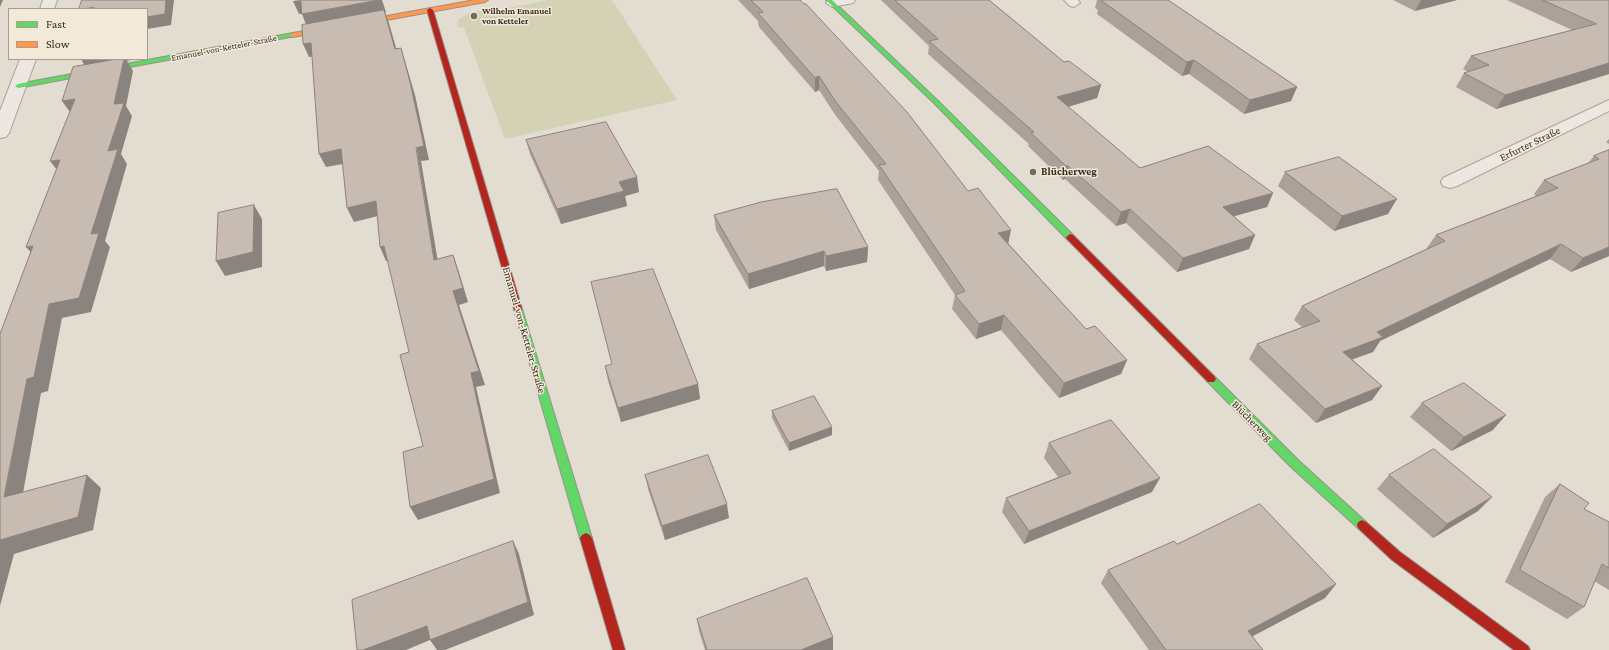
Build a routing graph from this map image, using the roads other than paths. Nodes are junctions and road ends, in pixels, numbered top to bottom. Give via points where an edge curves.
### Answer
1 (484, 0) edge
2 (849, 0) edge
3 (831, 2) edge
4 (430, 10) junction
5 (28, 60) edge
6 (18, 86) junction
7 (1609, 105) edge
8 (0, 133) edge
9 (1450, 182) dead end
10 (618, 650) edge
11 (1524, 650) edge

1 - 4 street, Emanuel-von-Ketteler-Straße
2 - 3 lane
3 - 11 street, Blücherweg via 935,101 1294,463 1396,556
4 - 6 street, Emanuel-von-Ketteler-Straße
4 - 10 street, Emanuel-von-Ketteler-Straße
5 - 6 street
6 - 8 street
7 - 9 street, Erfurter Straße

